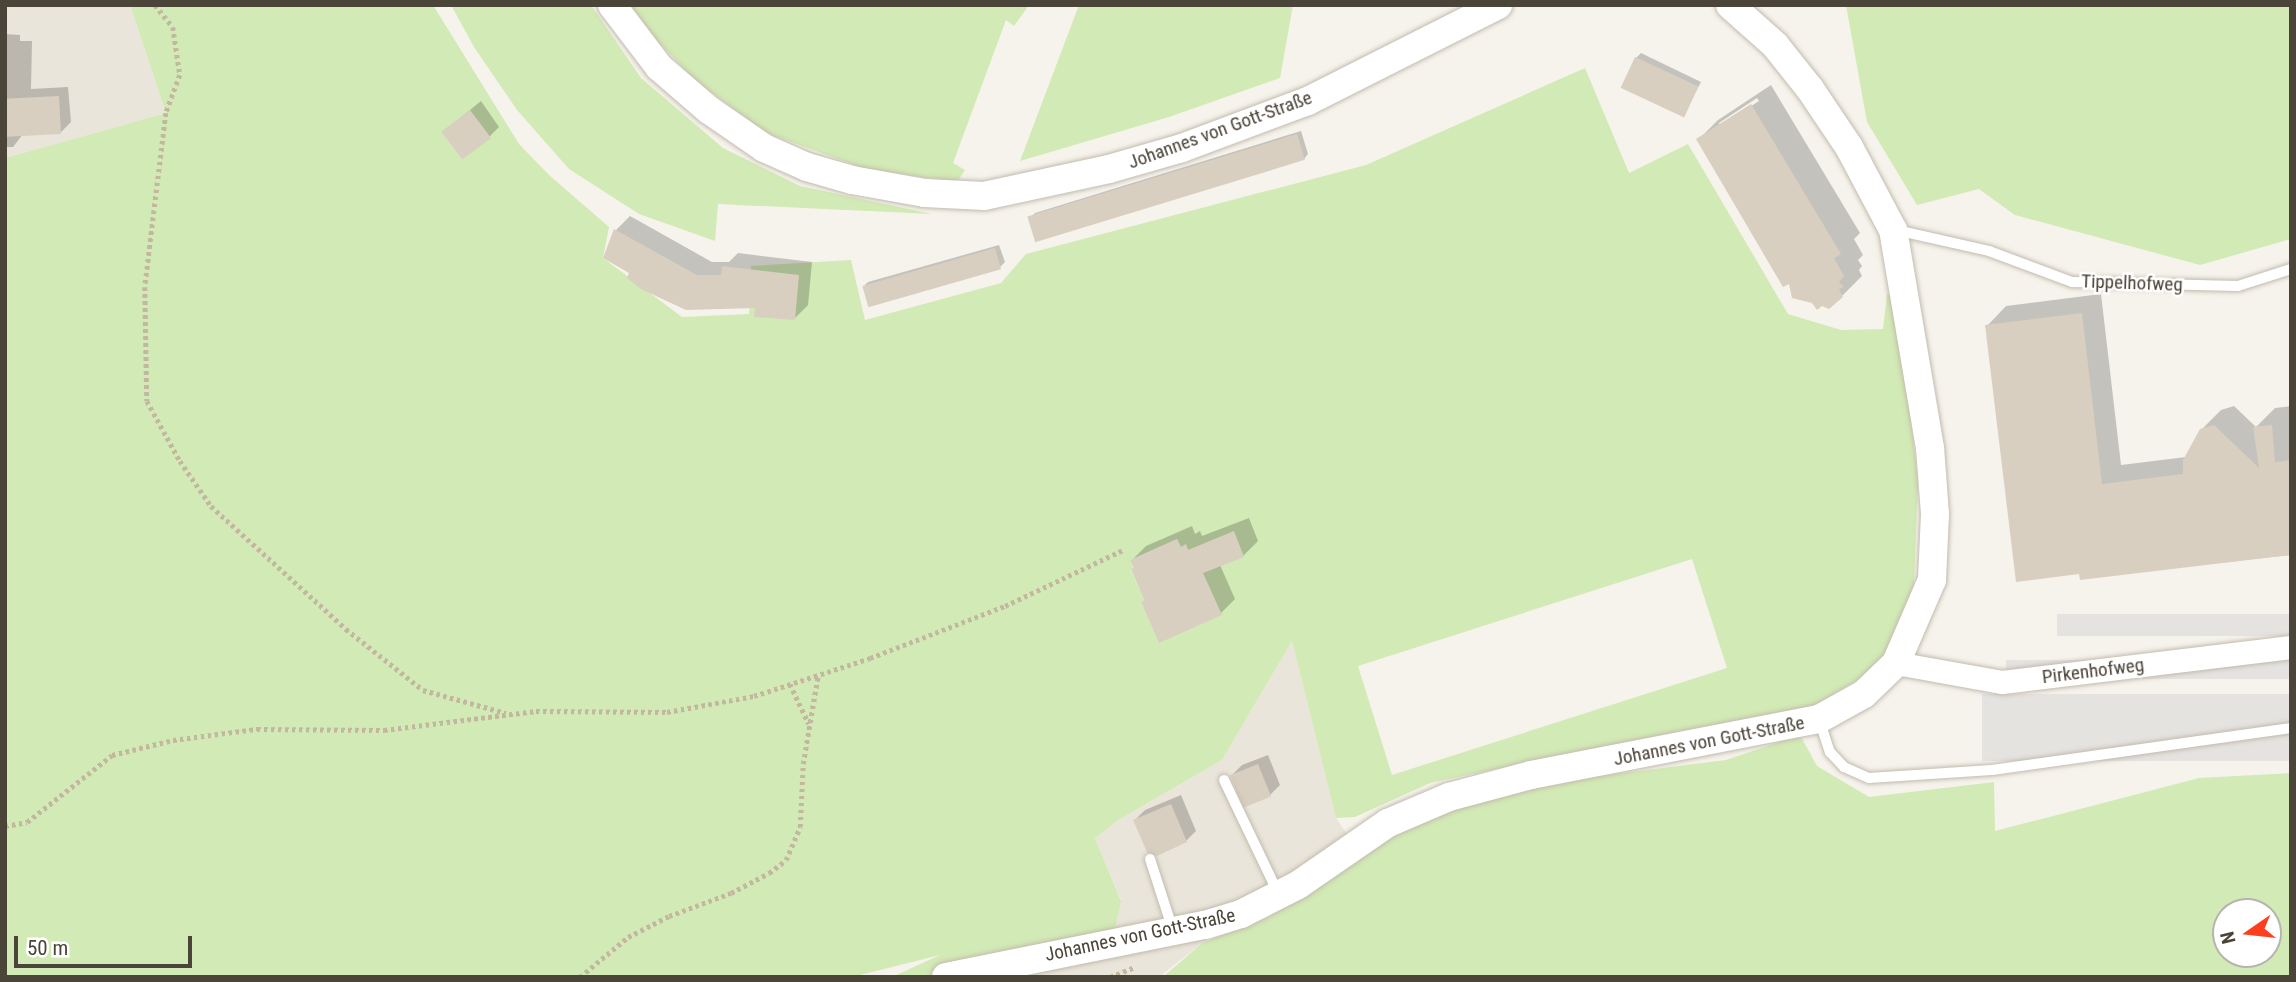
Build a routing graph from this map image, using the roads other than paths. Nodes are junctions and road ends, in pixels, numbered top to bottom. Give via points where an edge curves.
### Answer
1 (612, 5) edge
2 (1498, 5) edge
3 (1730, 5) edge
4 (1893, 230) junction
5 (2291, 268) edge
6 (2291, 647) edge
7 (1896, 663) junction
8 (1819, 719) junction
9 (2291, 729) edge
10 (1224, 780) dead end
11 (1150, 859) dead end
12 (1279, 895) junction
13 (1173, 930) junction
14 (946, 977) edge

1 - 2 street, Johannes von Gott-Straße via 659,67 709,110 764,148 852,180 925,193 984,196 1109,169 1308,101
3 - 4 street, Johannes von Gott-Straße via 1775,45 1810,89 1849,147
4 - 5 lane, Tippelhofweg via 1989,251 2072,282 2238,286
4 - 7 street, Johannes von Gott-Straße via 1930,448 1935,513 1932,580
6 - 7 street, Pirkenhofweg via 2001,681
7 - 8 street, Johannes von Gott-Straße via 1864,694
8 - 9 lane via 1830,752 1844,767 1869,778 1992,770
8 - 12 street, Johannes von Gott-Straße via 1531,775 1449,797 1388,823
10 - 12 lane
11 - 13 lane
12 - 13 street, Johannes von Gott-Straße via 1241,914
13 - 14 street, Johannes von Gott-Straße

